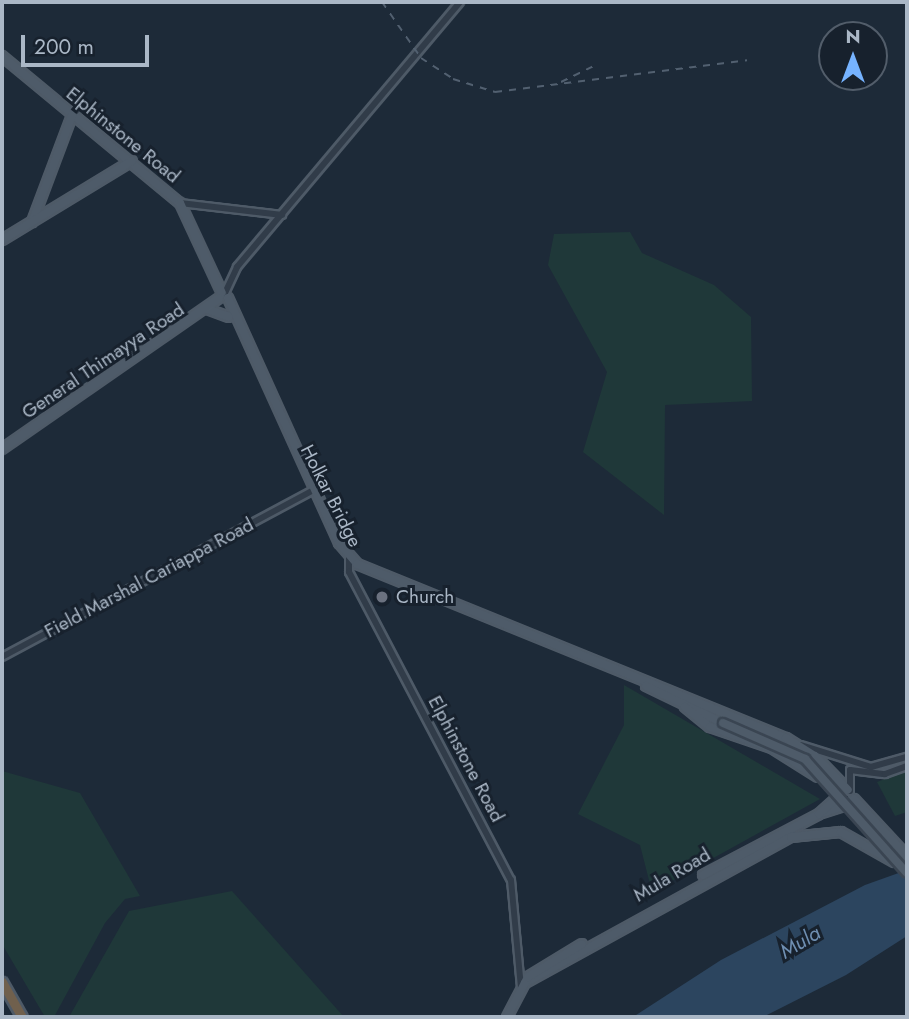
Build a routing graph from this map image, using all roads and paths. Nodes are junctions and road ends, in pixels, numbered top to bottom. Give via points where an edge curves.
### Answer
1 (460, 2) edge
2 (2, 56) edge
3 (73, 113) junction
4 (132, 161) junction
5 (180, 203) junction
6 (282, 215) junction
7 (32, 222) junction
8 (2, 240) edge
9 (223, 296) junction
10 (208, 307) junction
11 (229, 317) junction
12 (2, 449) edge
13 (313, 493) junction
14 (348, 559) junction
15 (2, 657) edge
16 (680, 701) junction
17 (800, 745) junction
18 (907, 757) edge
19 (907, 766) edge
20 (850, 793) junction
21 (837, 797) junction
22 (844, 806) junction
23 (819, 814) junction
24 (907, 856) edge
25 (720, 869) junction
26 (907, 872) edge
27 (2, 982) edge
28 (523, 985) junction
29 (2, 995) edge
30 (15, 1017) edge
31 (22, 1017) edge
32 (507, 1017) edge

1 - 6 street
2 - 3 main road, Elphinstone Road
3 - 4 main road, Elphinstone Road
3 - 7 main road
4 - 5 main road, Elphinstone Road
4 - 7 main road
5 - 6 street
5 - 9 main road, Elphinstone Road
6 - 9 street via 236,267
7 - 8 main road
9 - 10 main road, General Thimayya Road
9 - 11 main road, Holkar Bridge
9 - 13 main road, Elphinstone Road
10 - 11 main road
10 - 12 main road, General Thimayya Road
11 - 13 main road, Holkar Bridge
13 - 14 main road, Elphinstone Road
13 - 15 street, Field Marshal Cariappa Road
14 - 16 main road, Holkar Bridge via 371,578
14 - 17 main road, Elphinstone Road via 373,574
14 - 28 street, Elphinstone Road via 511,880
16 - 21 main road via 710,727 793,759
16 - 26 main road, Holkar Bridge, bridge via 805,759
17 - 18 street via 871,767
17 - 20 main road
19 - 20 street via 885,774 850,770
20 - 21 main road, Mula Road
20 - 22 main road
20 - 24 main road
21 - 22 main road
21 - 23 main road, Mula Road
22 - 23 main road
23 - 25 main road, Mula Road
25 - 26 main road, bridge via 791,837 835,831 865,841
25 - 28 main road, Mula Road
27 - 31 highway
28 - 32 main road
29 - 30 highway

